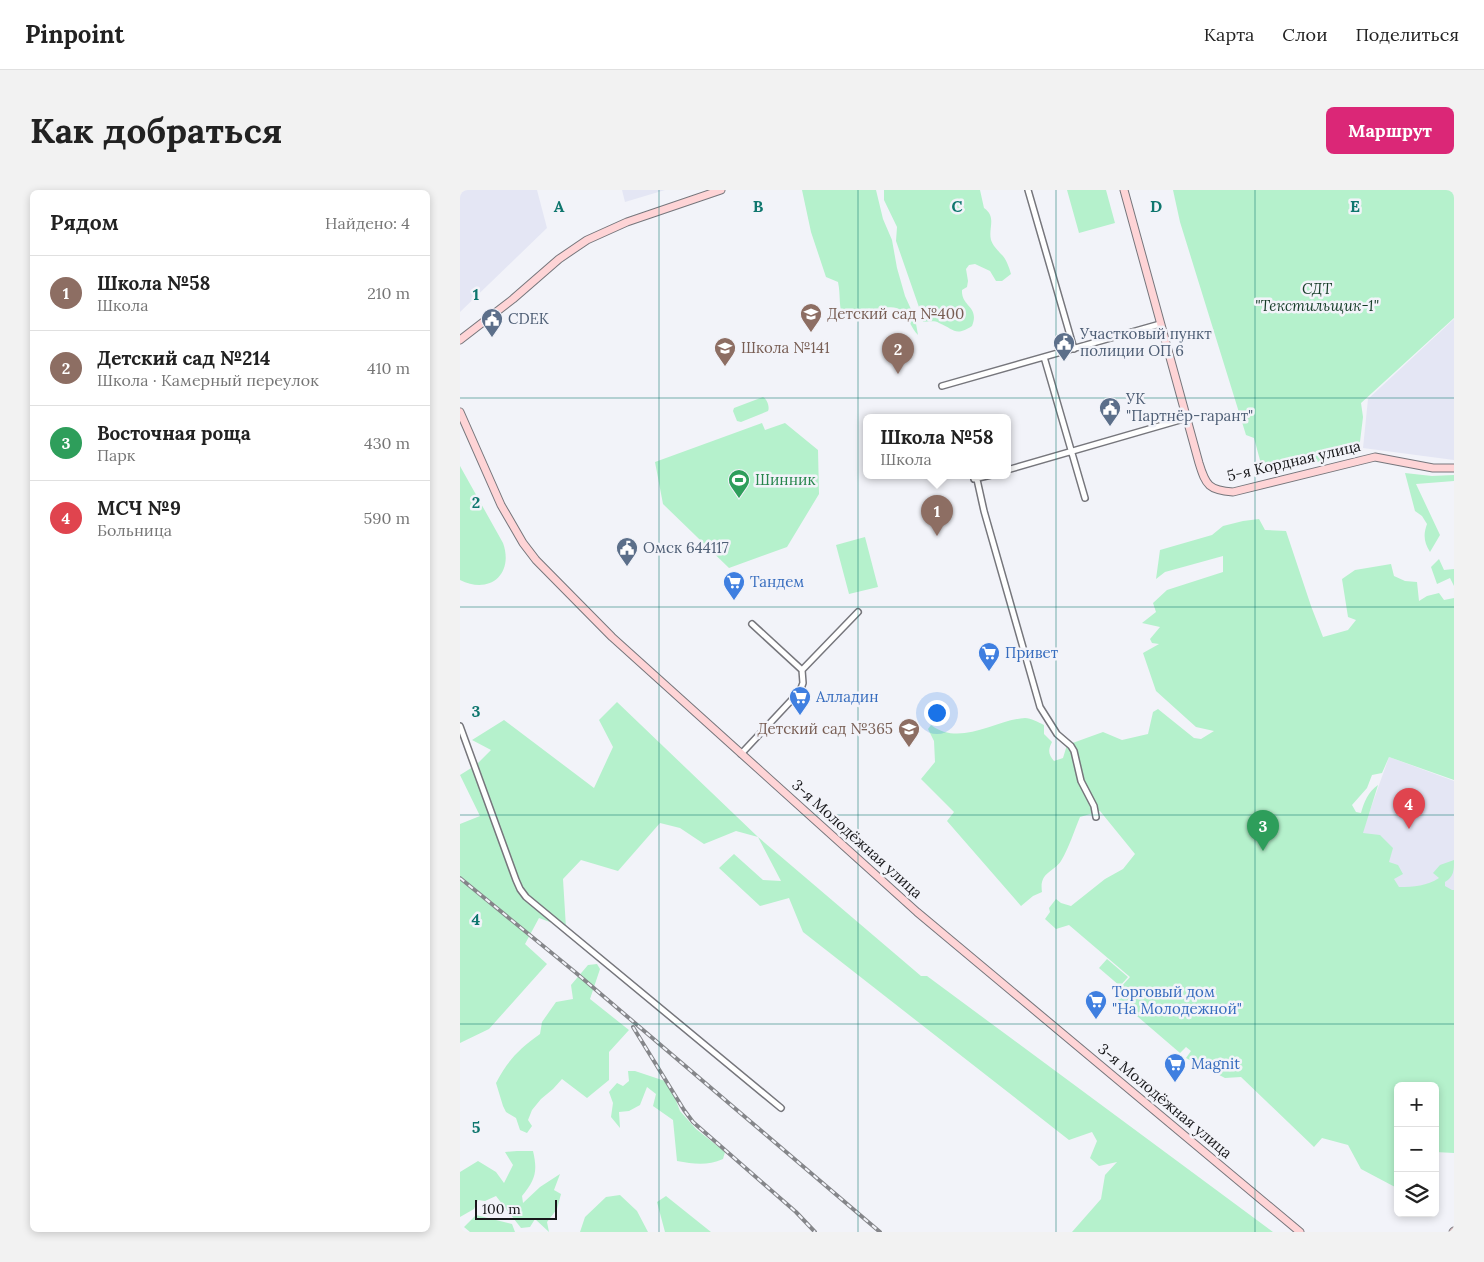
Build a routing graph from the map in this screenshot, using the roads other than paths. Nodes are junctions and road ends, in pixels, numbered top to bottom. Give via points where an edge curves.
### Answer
1 (721, 190) edge
2 (1028, 190) edge
3 (1124, 190) edge
4 (1160, 324) junction
5 (462, 337) edge
6 (1074, 349) junction
7 (1044, 357) junction
8 (942, 386) dead end
9 (460, 412) edge
10 (1187, 418) junction
11 (1072, 451) junction
12 (1454, 468) edge
13 (1011, 469) edge
14 (975, 479) edge
15 (1085, 498) dead end
16 (858, 612) dead end
17 (752, 624) dead end
18 (802, 670) junction
19 (460, 726) edge
20 (741, 754) junction
21 (1096, 817) dead end
22 (781, 1108) dead end
23 (1300, 1232) edge

1 - 5 main road via 627,222 594,237 559,259
2 - 6 street
3 - 4 main road, 5-я Кордная улица
4 - 6 street
4 - 10 main road, 5-я Кордная улица
6 - 7 street
7 - 8 street
7 - 11 street
9 - 20 main road, 3-я Молодёжная улица via 501,505 536,560 612,637
10 - 11 street
10 - 12 main road, 5-я Кордная улица via 1203,476 1210,488 1219,491 1233,492 1375,457 1433,468
11 - 13 street
11 - 15 street
14 - 21 street via 1040,707 1057,734 1074,751
16 - 18 street
17 - 18 street
18 - 20 street via 800,691
19 - 22 street via 520,890
20 - 23 main road, 3-я Молодёжная улица via 917,912

